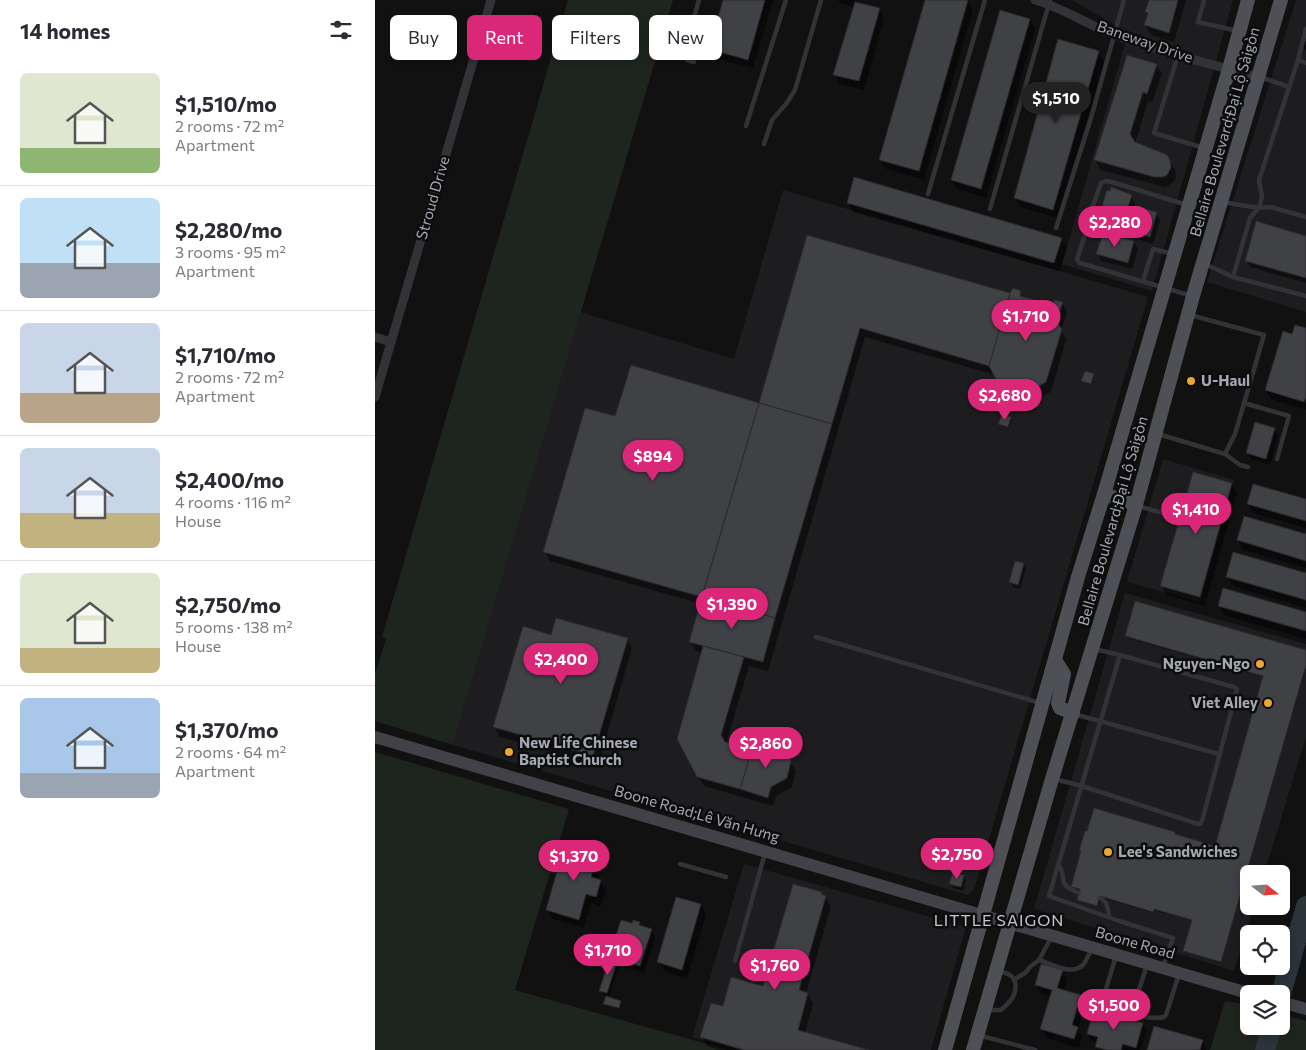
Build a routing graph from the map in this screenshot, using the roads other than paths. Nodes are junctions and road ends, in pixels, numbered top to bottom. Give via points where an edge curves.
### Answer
1 (491, 0) edge
2 (699, 0) edge
3 (786, 0) edge
4 (821, 0) edge
5 (985, 0) edge
6 (1035, 0) edge
7 (1124, 0) edge
8 (1204, 0) edge
9 (1248, 0) edge
10 (1281, 0) edge
11 (1049, 2) edge
12 (1306, 29) edge
13 (1239, 31) junction
14 (1115, 35) junction
15 (1178, 55) junction
16 (1298, 60) junction
17 (694, 62) dead end
18 (1306, 63) edge
19 (1229, 69) junction
20 (1258, 77) junction
21 (1289, 87) junction
22 (746, 126) dead end
23 (764, 144) dead end
24 (1206, 148) junction
25 (928, 194) dead end
26 (1221, 202) junction
27 (1189, 205) junction
28 (1259, 208) junction
29 (990, 209) dead end
30 (1089, 217) dead end
31 (1306, 217) edge
32 (1056, 228) dead end
33 (1086, 232) dead end
34 (1174, 254) junction
35 (1204, 263) junction
36 (1233, 277) junction
37 (1143, 281) junction
38 (1164, 288) junction
39 (1193, 296) junction
40 (1306, 296) edge
41 (1189, 314) junction
42 (375, 337) edge
43 (391, 342) junction
44 (375, 397) edge
45 (1244, 403) junction
46 (1156, 434) junction
47 (1225, 454) junction
48 (1277, 460) dead end
49 (1248, 467) dead end
50 (1104, 494) junction
51 (1136, 505) junction
52 (1163, 513) dead end
53 (816, 637) dead end
54 (1092, 649) junction
55 (1120, 655) junction
56 (1055, 660) junction
57 (1043, 704) junction
58 (1073, 713) junction
59 (1101, 721) junction
60 (375, 737) edge
61 (1219, 754) junction
62 (1052, 779) junction
63 (1082, 786) junction
64 (766, 852) junction
65 (680, 864) dead end
66 (1058, 864) junction
67 (726, 877) dead end
68 (1079, 893) dead end
69 (1099, 898) dead end
70 (983, 915) junction
71 (1109, 918) junction
72 (1010, 922) junction
73 (1053, 935) junction
74 (1092, 947) junction
75 (1116, 954) junction
76 (735, 960) dead end
77 (1039, 960) junction
78 (1147, 963) junction
79 (1163, 968) junction
80 (996, 970) junction
81 (1179, 973) junction
82 (1015, 979) junction
83 (1240, 991) edge
84 (1290, 1005) edge
85 (1306, 1009) edge
86 (984, 1010) junction
87 (1131, 1014) junction
88 (977, 1034) junction
89 (945, 1050) edge
90 (973, 1050) edge
91 (1035, 1050) edge

1 - 43 street, Stroud Drive
2 - 17 lane via 683,52 687,60
3 - 22 lane
4 - 23 lane via 795,90 772,120
5 - 25 lane
6 - 11 street, Baneway Drive
7 - 14 lane
8 - 13 lane via 1198,22
9 - 13 main road, Bellaire Boulevard;Đại Lộ Sàigòn
10 - 20 main road, Bellaire Boulevard;Đại Lộ Sàigòn
11 - 14 street, Baneway Drive
11 - 29 lane
12 - 16 lane
13 - 19 main road, Bellaire Boulevard;Đại Lộ Sàigòn
14 - 15 street, Baneway Drive
14 - 32 lane
15 - 19 street, Baneway Drive
15 - 24 lane via 1154,133
16 - 18 lane
16 - 21 lane
19 - 20 street, Baneway Drive
19 - 24 main road, Bellaire Boulevard;Đại Lộ Sàigòn
20 - 21 lane
20 - 26 main road, Bellaire Boulevard;Đại Lộ Sàigòn
21 - 28 lane via 1259,180 1262,197
24 - 27 main road, Bellaire Boulevard;Đại Lộ Sàigòn
26 - 28 lane
26 - 35 main road, Bellaire Boulevard;Đại Lộ Sàigòn
27 - 30 lane via 1106,181 1101,183
27 - 34 main road, Bellaire Boulevard;Đại Lộ Sàigòn
28 - 31 lane via 1271,207
28 - 36 lane via 1250,218
33 - 37 lane via 1078,261
34 - 37 lane via 1153,249
34 - 38 main road, Bellaire Boulevard;Đại Lộ Sàigòn
35 - 36 lane
35 - 39 main road, Bellaire Boulevard;Đại Lộ Sàigòn
36 - 40 lane
37 - 38 lane
38 - 39 lane
38 - 50 main road, Bellaire Boulevard;Đại Lộ Sàigòn
39 - 41 main road, Bellaire Boulevard;Đại Lộ Sàigòn
41 - 45 lane via 1264,335
41 - 46 main road, Bellaire Boulevard;Đại Lộ Sàigòn
42 - 43 street
43 - 44 street, Stroud Drive
45 - 47 lane
45 - 48 lane via 1289,416
46 - 47 lane
46 - 51 main road, Bellaire Boulevard;Đại Lộ Sàigòn
47 - 49 lane
50 - 51 main road
50 - 56 main road, Bellaire Boulevard;Đại Lộ Sàigòn
51 - 52 lane
51 - 54 main road, Bellaire Boulevard;Đại Lộ Sàigòn
53 - 57 lane
54 - 55 lane
54 - 58 main road, Bellaire Boulevard;Đại Lộ Sàigòn
55 - 59 lane
55 - 61 lane via 1237,689
56 - 57 main road, Bellaire Boulevard;Đại Lộ Sàigòn
56 - 58 main road via 1064,674 1057,703 1059,708
57 - 70 main road, Bellaire Boulevard;Đại Lộ Sàigòn
58 - 59 lane
58 - 62 main road, Bellaire Boulevard;Đại Lộ Sàigòn
59 - 61 lane
59 - 63 lane
60 - 64 street, Boone Road;Lê Văn Hưng
61 - 63 lane via 1200,824
62 - 63 lane
62 - 72 main road, Bellaire Boulevard;Đại Lộ Sàigòn
63 - 66 lane
64 - 70 street, Boone Road;Lê Văn Hưng
64 - 76 lane
65 - 67 lane
66 - 68 lane via 1063,870 1062,880 1066,886
66 - 71 lane via 1049,896
69 - 71 lane via 1107,904
70 - 72 street, Boone Road;Lê Văn Hưng
70 - 89 main road, Bellaire Boulevard;Đại Lộ Sàigòn
71 - 79 lane via 1173,938
72 - 73 street, Boone Road
72 - 80 main road, Bellaire Boulevard;Đại Lộ Sàigòn
73 - 74 street, Boone Road
73 - 77 lane
74 - 75 street, Boone Road
74 - 77 lane via 1083,965 1072,970
75 - 78 street, Boone Road
75 - 87 lane via 1104,1006
77 - 82 lane
78 - 79 street, Boone Road
78 - 87 lane
79 - 81 street, Boone Road
80 - 82 lane
80 - 86 main road, Bellaire Boulevard;Đại Lộ Sàigòn
81 - 83 street, Boone Road
81 - 87 lane via 1164,1017
82 - 86 lane via 1014,996 1008,1004 1001,1010
84 - 85 street
86 - 88 main road, Bellaire Boulevard;Đại Lộ Sàigòn
88 - 90 main road, Bellaire Boulevard;Đại Lộ Sàigòn
88 - 91 lane

